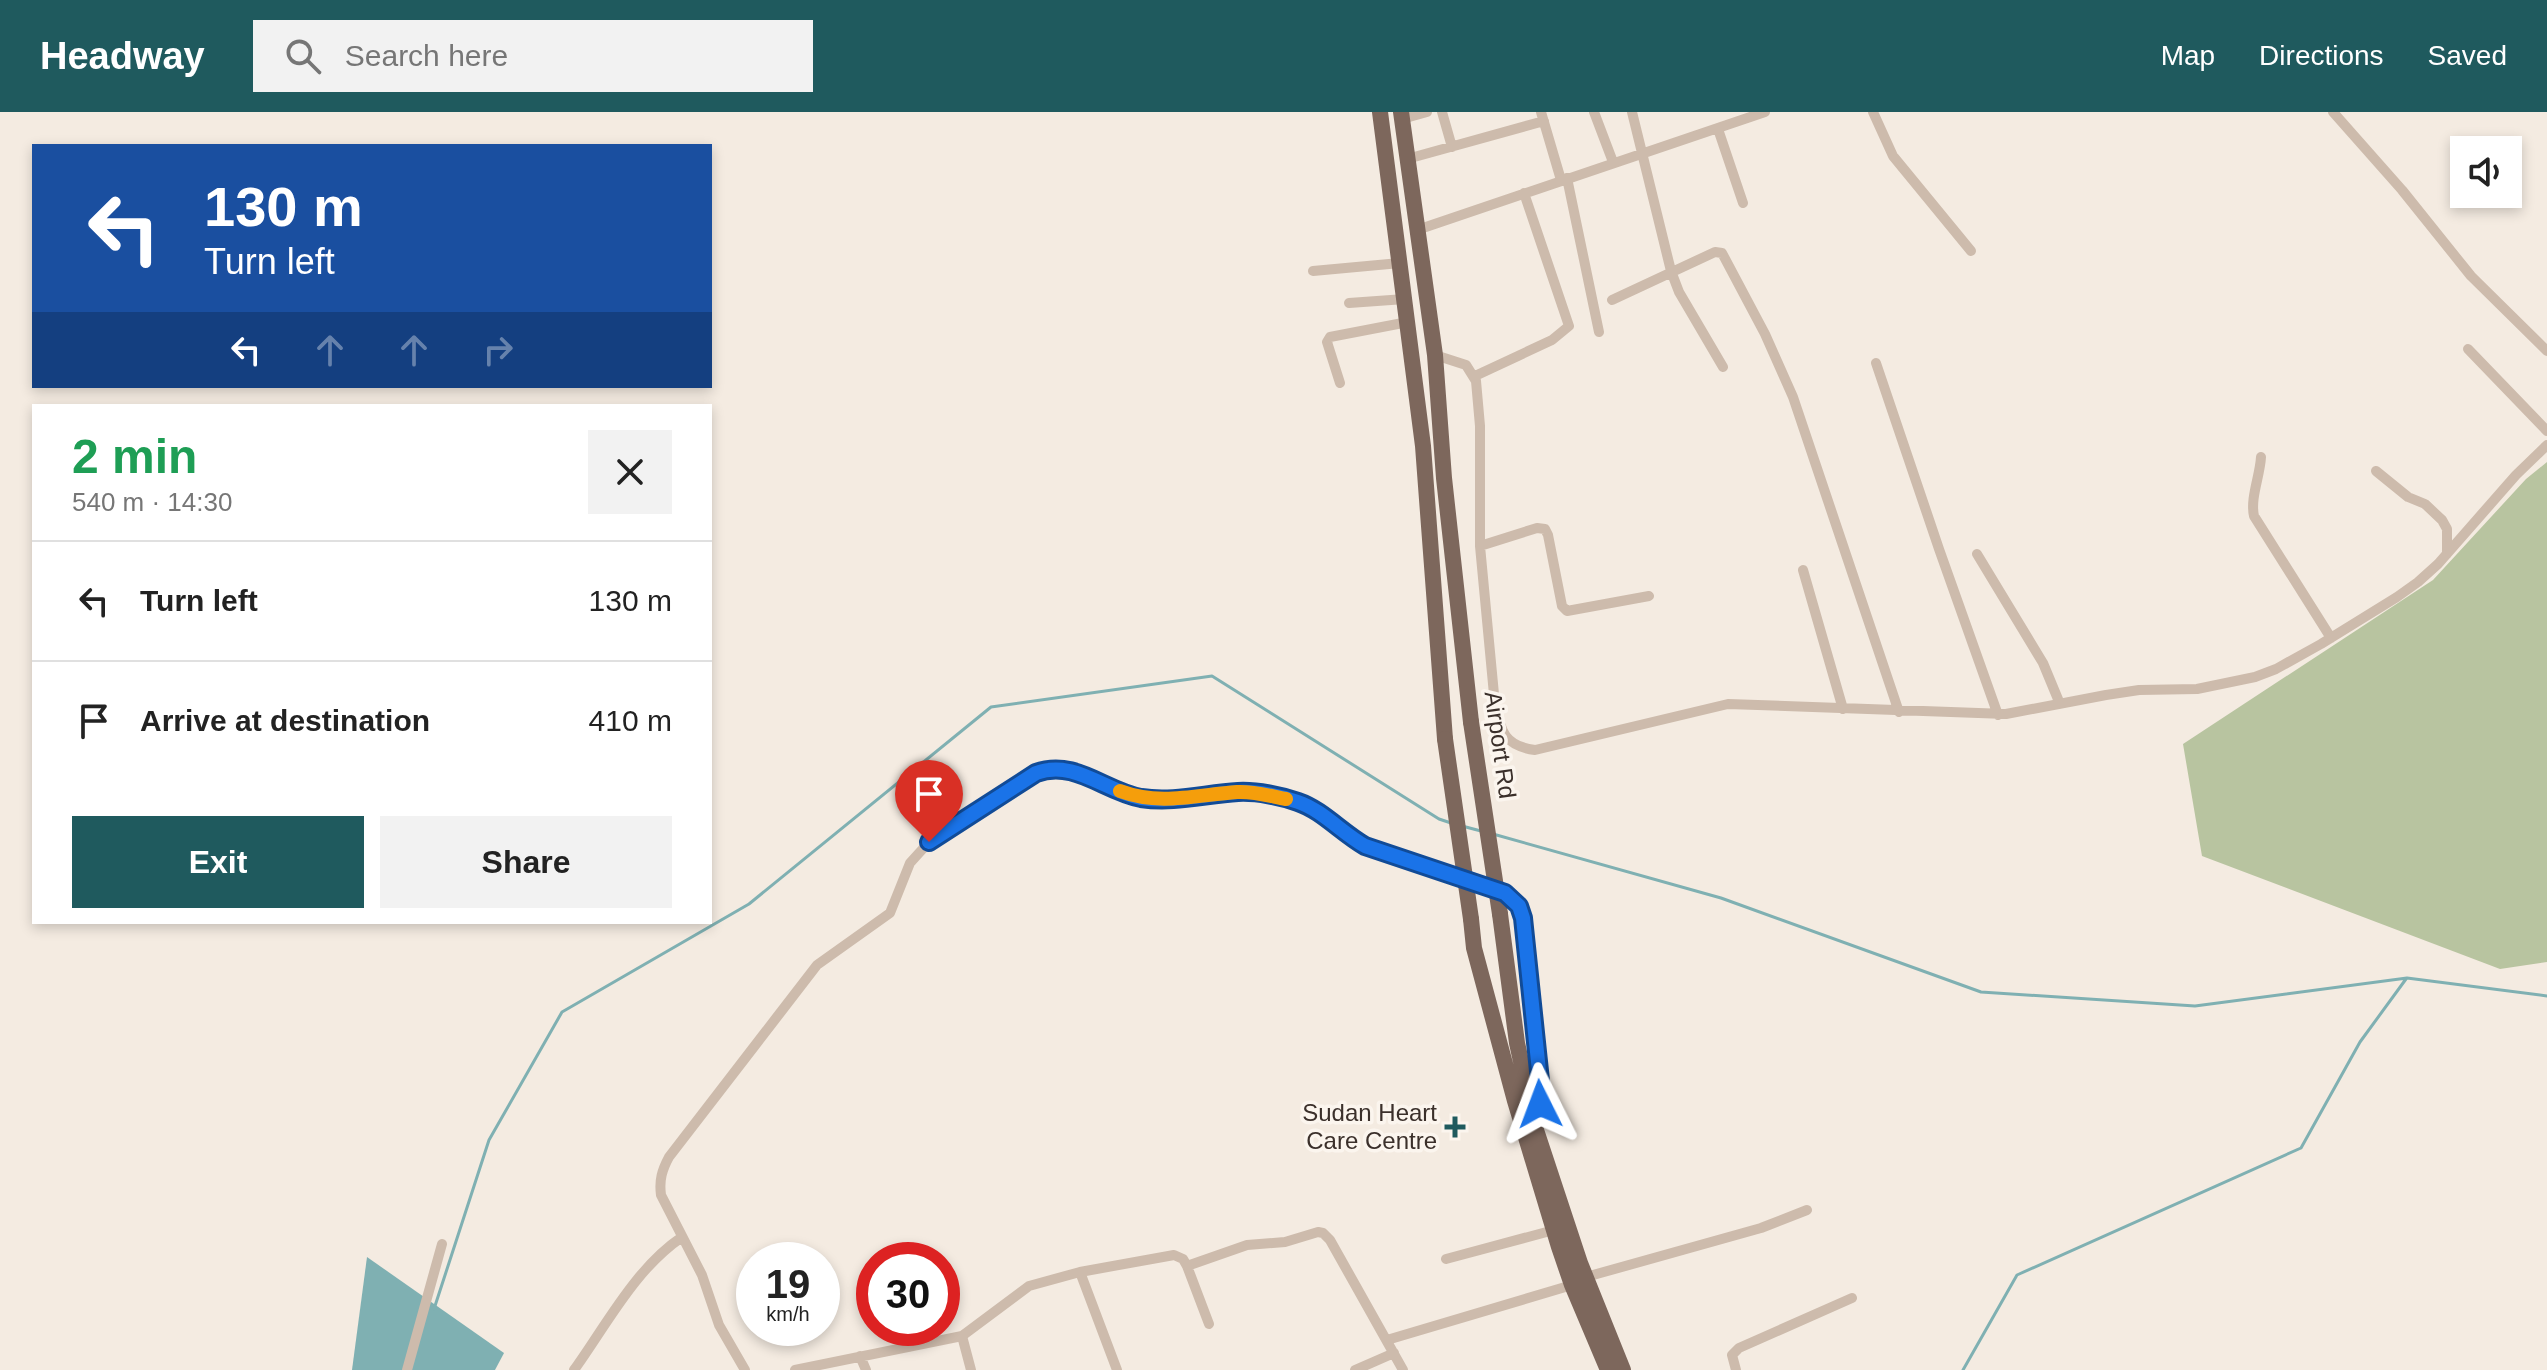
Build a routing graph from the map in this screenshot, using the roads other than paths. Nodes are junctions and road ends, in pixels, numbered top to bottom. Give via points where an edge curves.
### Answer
1 (1380, 112) edge
2 (1427, 112) edge
3 (1442, 112) edge
4 (1594, 112) edge
5 (1632, 112) edge
6 (1765, 112) edge
7 (1873, 112) edge
8 (2333, 112) edge
9 (1401, 116) edge
10 (1543, 116) edge
11 (1736, 117) edge
12 (1718, 129) junction
13 (1452, 147) junction
14 (1643, 154) junction
15 (1407, 159) junction
16 (1613, 162) junction
17 (1564, 179) junction
18 (1524, 193) junction
19 (1743, 203) dead end
20 (1417, 230) junction
21 (1971, 251) dead end
22 (1400, 263) junction
23 (1313, 271) dead end
24 (1671, 271) junction
25 (1405, 299) junction
26 (1612, 300) dead end
27 (1349, 303) dead end
28 (1408, 322) junction
29 (1599, 332) dead end
30 (2468, 349) dead end
31 (2547, 351) edge
32 (1435, 355) junction
33 (1876, 363) dead end
34 (1723, 367) dead end
35 (1475, 376) junction
36 (1340, 383) dead end
37 (2547, 431) edge
38 (2547, 445) edge
39 (2261, 457) dead end
40 (2376, 471) dead end
41 (1480, 546) junction
42 (1977, 554) dead end
43 (2447, 554) junction
44 (1803, 570) dead end
45 (1649, 596) dead end
46 (2331, 638) junction
47 (2060, 704) junction
48 (1843, 709) junction
49 (1899, 712) junction
50 (1998, 715) junction
51 (1535, 1127) junction
52 (1807, 1210) dead end
53 (1554, 1230) junction
54 (682, 1237) junction
55 (442, 1244) dead end
56 (1446, 1259) dead end
57 (1187, 1266) junction
58 (1080, 1272) junction
59 (1579, 1281) junction
60 (1852, 1298) dead end
61 (1209, 1324) dead end
62 (962, 1336) junction
63 (1387, 1340) junction
64 (1394, 1353) junction
65 (860, 1356) junction
66 (407, 1370) edge
67 (574, 1370) edge
68 (745, 1370) edge
69 (795, 1370) edge
70 (866, 1370) edge
71 (971, 1370) edge
72 (1117, 1370) edge
73 (1355, 1370) edge
74 (1403, 1370) edge
75 (1608, 1370) edge
76 (1623, 1370) edge
77 (1736, 1370) edge

1 - 22 main road
2 - 9 street
3 - 13 street
4 - 16 street
5 - 14 street
6 - 11 street
7 - 21 street via 1893,156
8 - 31 street via 2463,268
9 - 15 main road, Airport Rd
10 - 13 street
10 - 17 street
11 - 12 street
12 - 14 street
12 - 19 street
13 - 15 street
14 - 16 street
14 - 24 street
15 - 20 main road, Airport Rd
16 - 17 street
17 - 18 street
17 - 29 street
18 - 20 street
18 - 35 street via 1569,326 1552,340
20 - 32 main road, Airport Rd
22 - 23 street
22 - 25 main road
24 - 26 street
24 - 34 street
24 - 49 street via 1721,252 1765,334 1796,406
25 - 27 street
25 - 28 main road
28 - 36 street via 1330,337
28 - 53 main road, bridge via 1445,739 1474,948
30 - 37 street
32 - 35 street via 1466,365
32 - 51 main road, Airport Rd, bridge via 1471,722 1517,1043
33 - 50 street
35 - 41 street
38 - 43 street
39 - 46 street via 2254,516
40 - 43 street via 2445,524
41 - 45 street via 1545,529 1567,611
41 - 48 street via 1495,705 1504,734 1521,748 1544,749 1728,704
42 - 47 street via 2043,663
43 - 46 street via 2397,597
44 - 48 street
46 - 47 street via 2276,669 2233,683 2139,690
47 - 50 street
48 - 49 street
49 - 50 street
51 - 54 street via 1540,1079 1523,918 1514,899 1365,846 1296,801 1239,792 1173,800 1137,797 1071,770 1048,769 929,842 910,863 890,913 829,954 798,988 662,1168 661,1195
51 - 59 main road, Airport Rd
52 - 59 street
53 - 56 street
53 - 59 main road
54 - 67 street via 646,1267
54 - 68 street via 719,1325
55 - 66 street
57 - 58 street via 1174,1255
57 - 61 street
57 - 63 street via 1247,1245 1323,1233
58 - 62 street via 1029,1286
58 - 72 street
59 - 63 street
59 - 75 main road
59 - 76 main road, Airport Rd
60 - 77 street via 1739,1348 1732,1355
62 - 65 street
62 - 71 street
63 - 64 street
64 - 73 street
64 - 74 street
65 - 69 street
65 - 70 street

